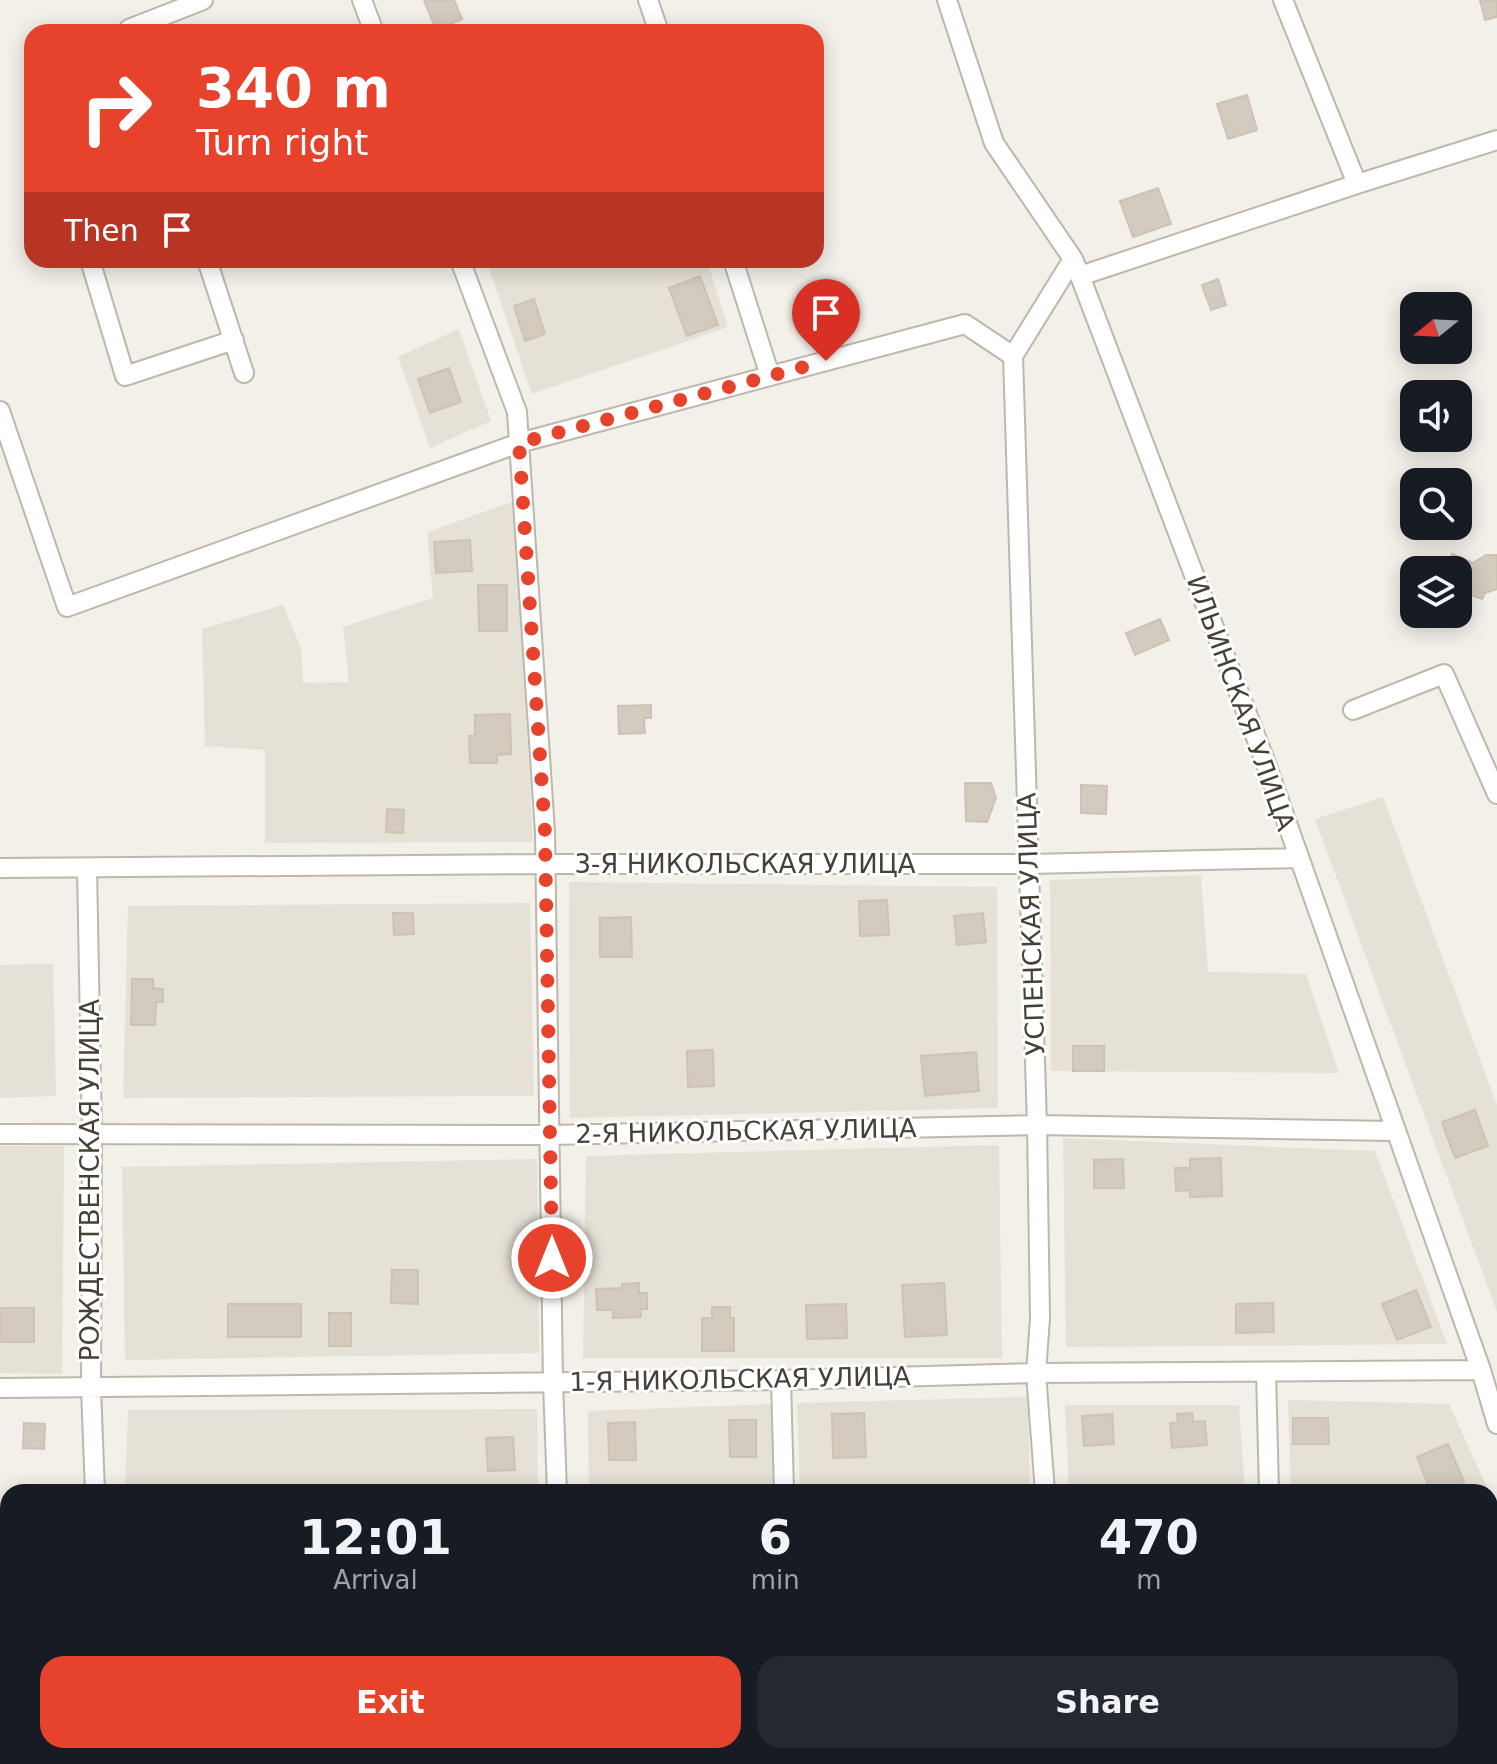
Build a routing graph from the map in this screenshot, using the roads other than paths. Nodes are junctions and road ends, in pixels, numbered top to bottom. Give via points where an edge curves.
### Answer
1 (203, 0) edge
2 (362, 0) edge
3 (648, 0) edge
4 (947, 0) edge
5 (1283, 0) edge
6 (142, 24) edge
7 (371, 24) edge
8 (656, 24) edge
9 (1497, 140) edge
10 (1357, 184) junction
11 (92, 268) edge
12 (210, 268) edge
13 (463, 268) edge
14 (736, 268) edge
15 (1076, 268) junction
16 (234, 340) junction
17 (1013, 356) junction
18 (244, 373) dead end
19 (770, 376) junction
20 (0, 411) edge
21 (519, 443) junction
22 (1353, 710) dead end
23 (1497, 794) edge
24 (1299, 858) junction
25 (546, 864) junction
26 (1029, 864) junction
27 (0, 868) edge
28 (87, 868) junction
29 (1037, 1125) junction
30 (1395, 1131) junction
31 (0, 1134) edge
32 (92, 1134) junction
33 (551, 1135) junction
34 (1481, 1370) junction
35 (1266, 1372) junction
36 (1036, 1373) junction
37 (781, 1380) junction
38 (553, 1382) junction
39 (0, 1388) edge
40 (91, 1388) junction
41 (1497, 1424) edge
42 (95, 1484) edge
43 (557, 1484) edge
44 (784, 1484) edge
45 (1044, 1484) edge
46 (1269, 1484) edge

1 - 6 street
2 - 7 street
3 - 8 street
4 - 15 street, ИЛЬИНСКАЯ УЛИЦА via 994,143
5 - 10 street
9 - 10 street
10 - 15 street
11 - 16 street via 125,376
12 - 16 street
13 - 21 street via 517,412
14 - 19 street
15 - 17 street
15 - 24 street, ИЛЬИНСКАЯ УЛИЦА
16 - 18 street
17 - 19 street via 965,324
17 - 26 street, УСПЕНСКАЯ УЛИЦА
19 - 21 street
20 - 21 street via 67,607
21 - 25 street
22 - 23 street via 1444,674
24 - 26 street, 3-Я НИКОЛЬСКАЯ УЛИЦА
24 - 30 street, ИЛЬИНСКАЯ УЛИЦА
25 - 26 street, 3-Я НИКОЛЬСКАЯ УЛИЦА
25 - 28 street, 3-Я НИКОЛЬСКАЯ УЛИЦА
25 - 33 street
26 - 29 street, УСПЕНСКАЯ УЛИЦА
27 - 28 street, 3-Я НИКОЛЬСКАЯ УЛИЦА
28 - 32 street, РОЖДЕСТВЕНСКАЯ УЛИЦА
29 - 30 street, 2-Я НИКОЛЬСКАЯ УЛИЦА
29 - 33 street, 2-Я НИКОЛЬСКАЯ УЛИЦА
29 - 36 street, УСПЕНСКАЯ УЛИЦА
30 - 34 street, ИЛЬИНСКАЯ УЛИЦА
31 - 32 street, 2-Я НИКОЛЬСКАЯ УЛИЦА
32 - 33 street, 2-Я НИКОЛЬСКАЯ УЛИЦА
32 - 40 street, РОЖДЕСТВЕНСКАЯ УЛИЦА
33 - 38 street
34 - 35 street, 1-Я НИКОЛЬСКАЯ УЛИЦА
34 - 41 street, ИЛЬИНСКАЯ УЛИЦА
35 - 36 street, 1-Я НИКОЛЬСКАЯ УЛИЦА
35 - 46 street
36 - 37 street, 1-Я НИКОЛЬСКАЯ УЛИЦА
36 - 45 street, УСПЕНСКАЯ УЛИЦА
37 - 38 street, 1-Я НИКОЛЬСКАЯ УЛИЦА
37 - 44 street
38 - 40 street, 1-Я НИКОЛЬСКАЯ УЛИЦА
38 - 43 street
39 - 40 street, 1-Я НИКОЛЬСКАЯ УЛИЦА
40 - 42 street, РОЖДЕСТВЕНСКАЯ УЛИЦА

